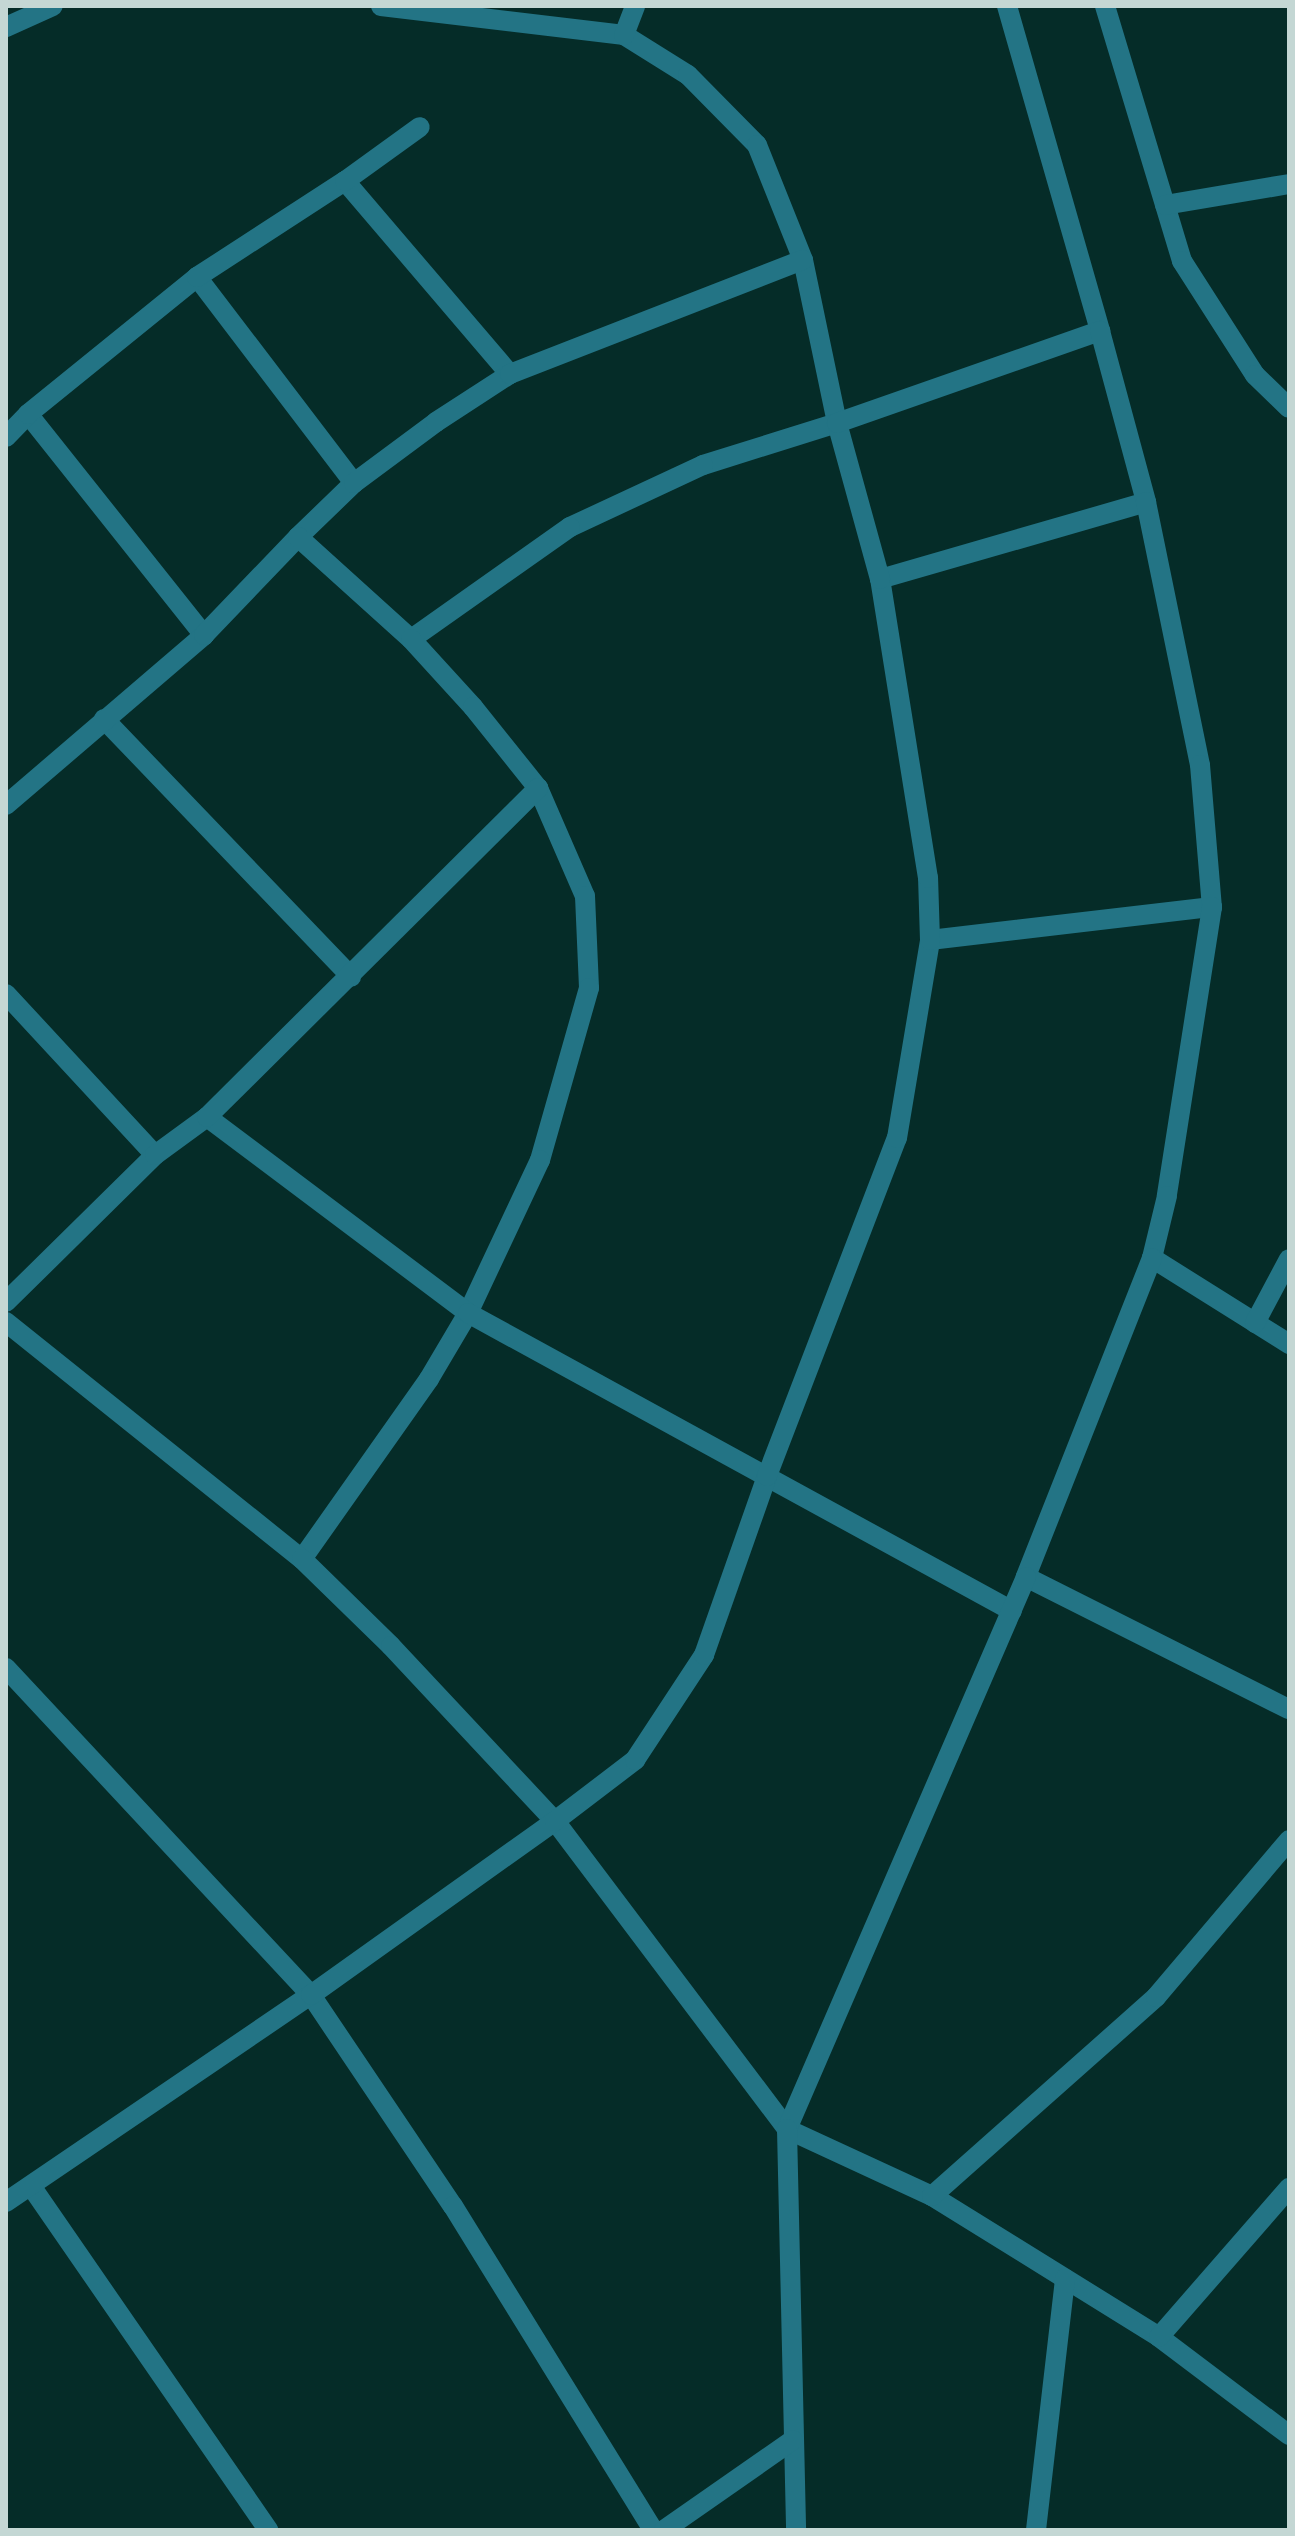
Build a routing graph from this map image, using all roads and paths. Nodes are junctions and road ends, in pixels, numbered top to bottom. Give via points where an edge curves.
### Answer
1 (53, 6) edge
2 (381, 6) edge
3 (635, 6) edge
4 (1007, 6) edge
5 (1105, 6) edge
6 (6, 27) edge
7 (624, 35) junction
8 (420, 127) dead end
9 (345, 181) junction
10 (1289, 184) edge
11 (1165, 205) junction
12 (803, 260) junction
13 (197, 277) junction
14 (1100, 331) junction
15 (510, 374) junction
16 (1289, 408) edge
17 (28, 414) junction
18 (837, 423) junction
19 (6, 437) edge
20 (354, 483) junction
21 (1146, 502) junction
22 (298, 537) junction
23 (880, 579) junction
24 (204, 635) junction
25 (411, 639) junction
26 (104, 719) junction
27 (538, 788) junction
28 (6, 805) edge
29 (1212, 907) junction
30 (930, 940) junction
31 (351, 977) junction
32 (6, 994) edge
33 (207, 1117) junction
34 (155, 1155) junction
35 (1152, 1258) junction
36 (1289, 1259) edge
37 (6, 1302) edge
38 (468, 1313) junction
39 (6, 1322) edge
40 (1255, 1323) junction
41 (1289, 1344) edge
42 (767, 1476) junction
43 (302, 1559) junction
44 (1026, 1577) junction
45 (1012, 1611) junction
46 (6, 1668) edge
47 (1289, 1709) edge
48 (555, 1821) junction
49 (1289, 1840) edge
50 (311, 1995) junction
51 (787, 2129) junction
52 (31, 2186) junction
53 (1289, 2188) edge
54 (932, 2196) junction
55 (6, 2202) edge
56 (1065, 2279) junction
57 (1159, 2337) junction
58 (1289, 2435) edge
59 (793, 2440) junction
60 (268, 2530) edge
61 (653, 2530) edge
62 (664, 2530) edge
63 (796, 2530) edge
64 (1036, 2530) edge

1 - 6 street
2 - 7 street
3 - 7 street
4 - 14 street
5 - 11 street
7 - 12 street via 688,75 757,145
8 - 9 street
9 - 13 street
9 - 15 street
10 - 11 street
11 - 16 street via 1182,261 1255,375
12 - 15 street
12 - 18 street
13 - 17 street
13 - 20 street
14 - 18 street
14 - 21 street
15 - 20 street
17 - 19 street
17 - 24 street
18 - 23 street
18 - 25 street via 703,465 570,527
20 - 22 street
21 - 23 street
21 - 29 street via 1200,765
22 - 24 street
22 - 25 street
23 - 30 street via 928,878
24 - 26 street
25 - 27 street
26 - 28 street
26 - 31 street
27 - 31 street
27 - 38 street via 585,896 589,988 540,1160
29 - 30 street
29 - 35 street via 1167,1196
30 - 42 street via 897,1138
31 - 33 street
32 - 34 street
33 - 34 street
33 - 38 street
34 - 37 street
35 - 40 street
35 - 44 street
36 - 40 street
38 - 42 street
38 - 43 street via 429,1379
39 - 43 street
40 - 41 street
42 - 45 street
42 - 48 street via 704,1655 635,1760
43 - 48 street
44 - 45 street
44 - 47 street
45 - 51 street
46 - 50 street
48 - 50 street
48 - 51 street
49 - 54 street via 1156,1997
50 - 52 street
50 - 61 street via 453,2206
51 - 54 street
51 - 59 street
52 - 55 street
52 - 60 street
53 - 57 street
54 - 56 street
56 - 57 street
56 - 64 street
57 - 58 street
59 - 62 street
59 - 63 street

